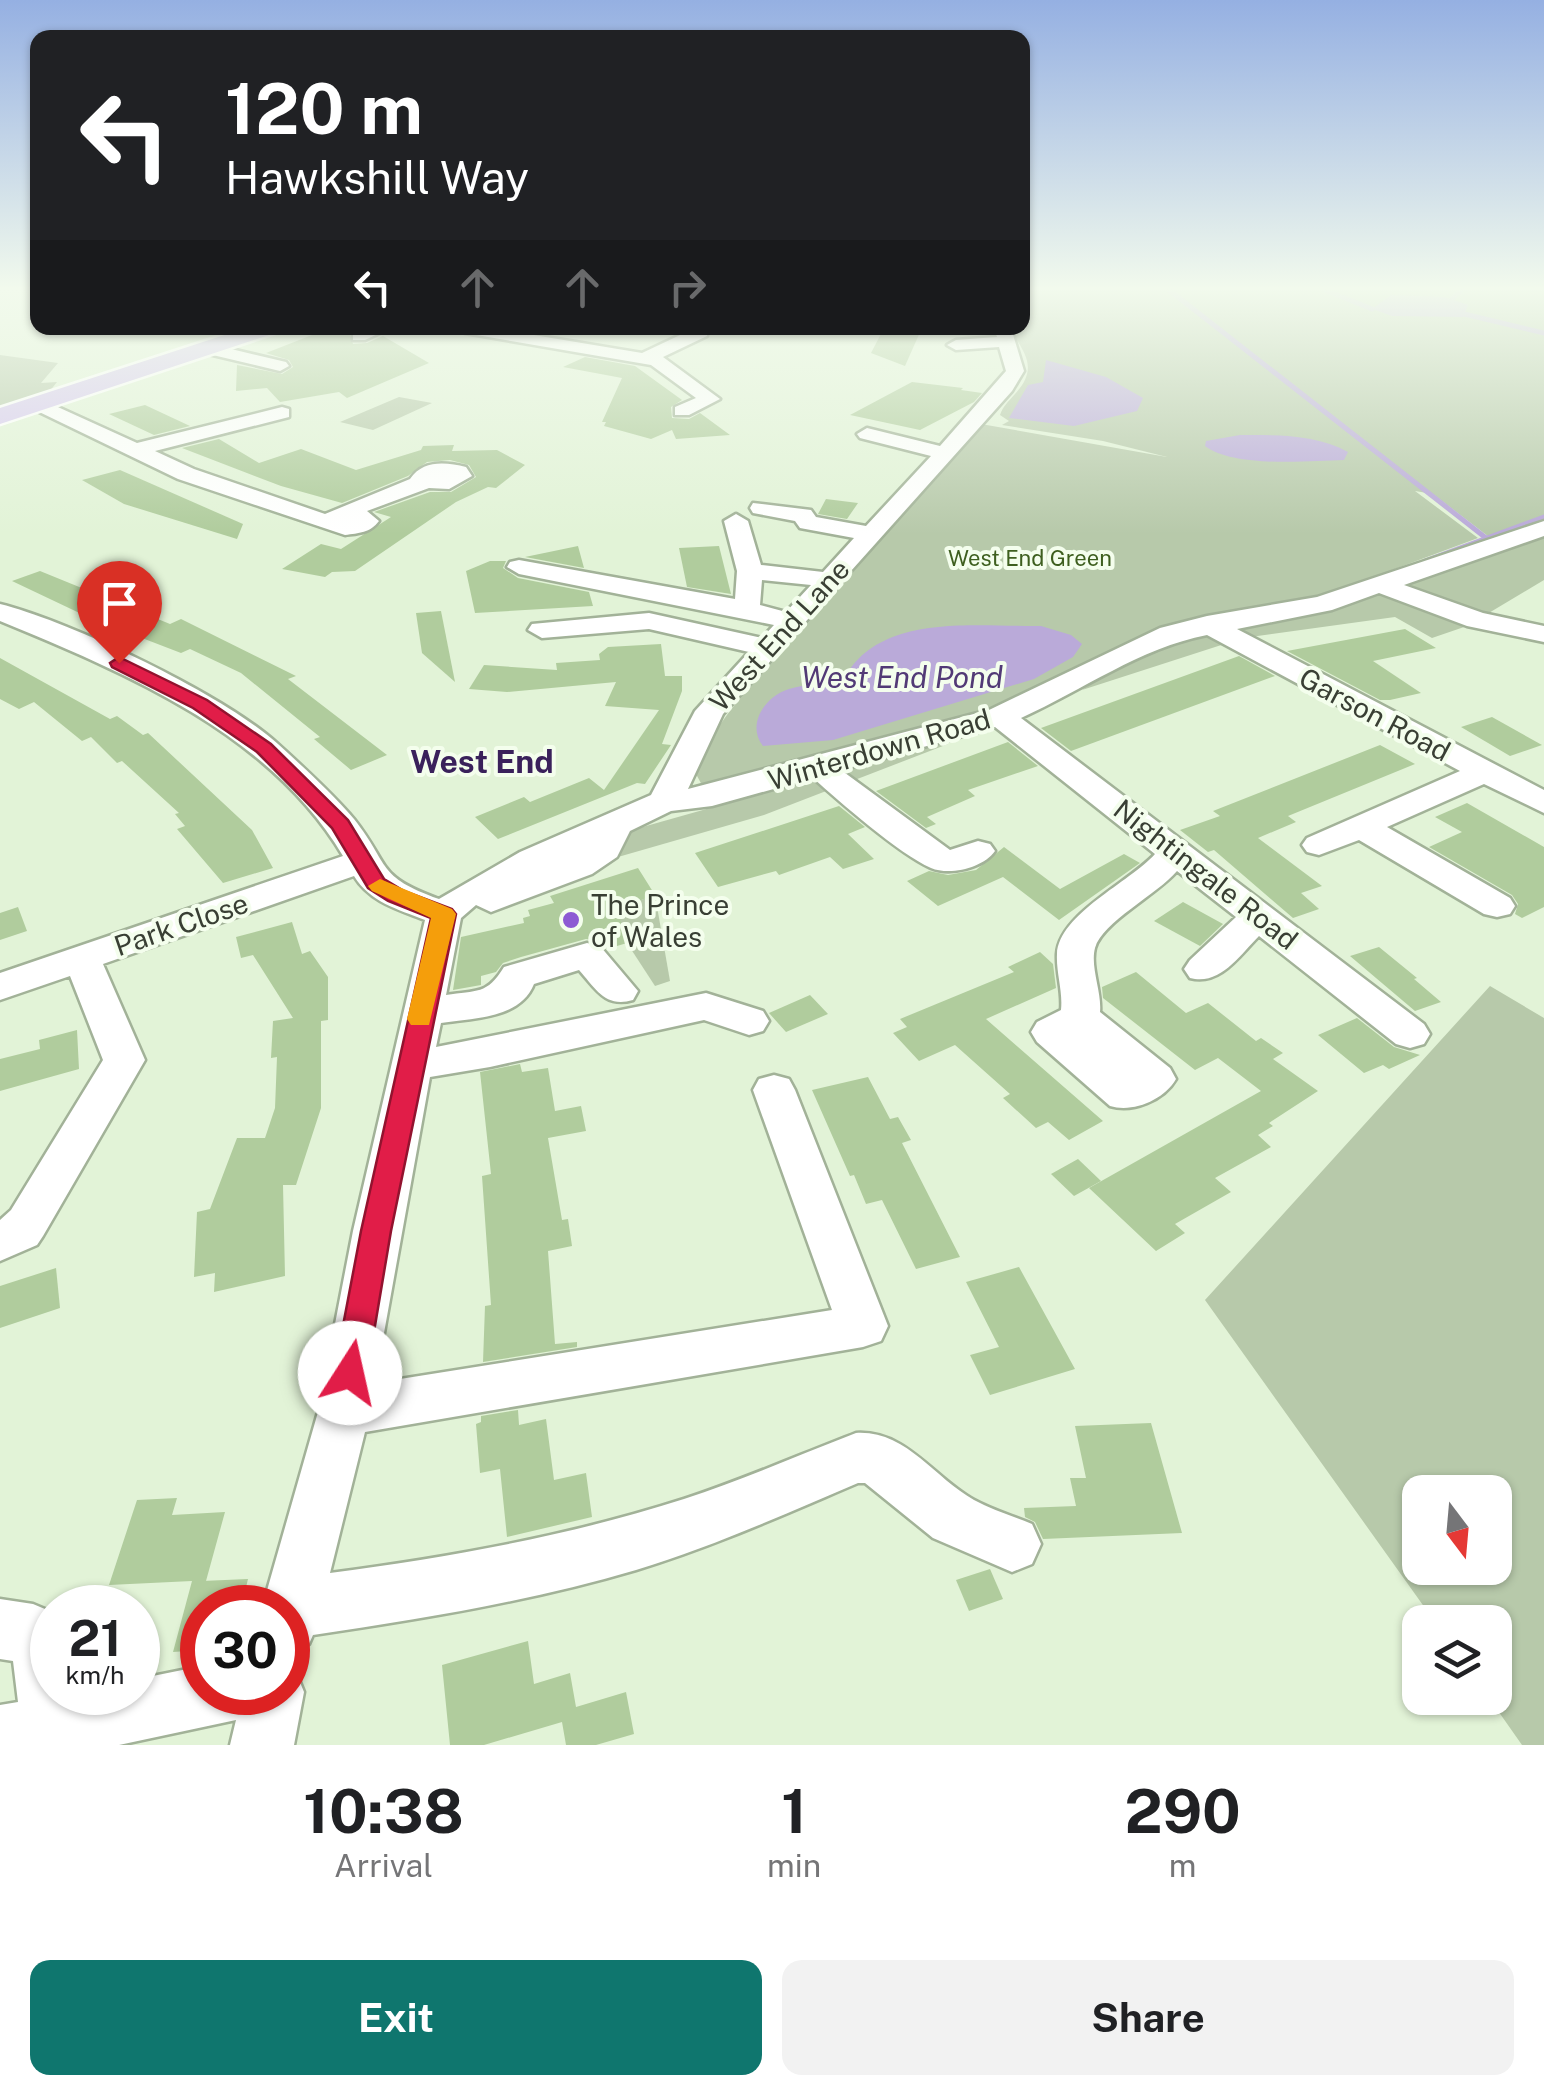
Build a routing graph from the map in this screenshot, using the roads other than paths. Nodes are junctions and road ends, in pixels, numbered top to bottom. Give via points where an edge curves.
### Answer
1 (136, 371) edge
2 (264, 371) edge
3 (673, 371) edge
4 (1014, 371) edge
5 (257, 374) dead end
6 (38, 404) junction
7 (682, 410) dead end
8 (282, 413) dead end
9 (0, 416) edge
10 (867, 434) dead end
11 (135, 450) junction
12 (943, 453) junction
13 (423, 482) dead end
14 (761, 508) dead end
15 (736, 521) dead end
16 (1541, 530) edge
17 (871, 534) junction
18 (519, 568) dead end
19 (750, 571) junction
20 (831, 580) junction
21 (1381, 585) junction
22 (747, 609) junction
23 (0, 612) edge
24 (1207, 624) junction
25 (542, 630) dead end
26 (1544, 634) edge
27 (782, 635) junction
28 (1000, 716) junction
29 (818, 766) junction
30 (1484, 772) junction
31 (662, 802) junction
32 (1544, 803) edge
33 (1362, 827) junction
34 (1320, 845) dead end
35 (978, 851) dead end
36 (1176, 851) junction
37 (362, 861) junction
38 (1496, 906) dead end
39 (449, 910) junction
40 (1260, 914) junction
41 (82, 959) junction
42 (1203, 969) dead end
43 (0, 987) edge
44 (620, 991) dead end
45 (422, 1012) junction
46 (1080, 1018) dead end
47 (750, 1020) dead end
48 (1410, 1034) dead end
49 (411, 1065) junction
50 (774, 1090) dead end
51 (13, 1233) edge
52 (344, 1412) junction
53 (1012, 1544) dead end
54 (297, 1585) edge
55 (310, 1612) edge
56 (0, 1629) edge
57 (180, 1701) edge
58 (268, 1715) edge
59 (26, 1731) edge
60 (262, 1745) edge

1 - 6 main road
2 - 5 street
3 - 7 street via 710,399
4 - 12 street, West End Lane
6 - 9 main road
6 - 11 street
8 - 11 street
10 - 12 street
11 - 13 street via 345,528 367,521 350,510
12 - 17 street, West End Lane
14 - 17 street
15 - 19 street
16 - 21 street, Winterdown Road
17 - 20 street, West End Lane
18 - 22 street
19 - 20 street
19 - 22 street
20 - 27 street, West End Lane
21 - 24 street, Winterdown Road via 1323,604
21 - 26 street via 1476,620
22 - 27 street
23 - 37 street via 92,649 264,748 341,825
24 - 28 street, Winterdown Road via 1132,649
24 - 30 street, Garson Road
25 - 27 street via 650,621
27 - 31 street, West End Lane via 703,720
28 - 29 street, Winterdown Road
28 - 36 street, Nightingale Road
29 - 31 street, Winterdown Road via 712,796
29 - 35 street via 942,860
30 - 32 street, Garson Road
30 - 33 street
31 - 39 street via 532,859
33 - 34 street
33 - 38 street
36 - 40 street, Nightingale Road
36 - 46 street via 1150,882 1087,926 1075,951
37 - 39 street via 376,883 396,896
37 - 41 street, Park Close
39 - 45 street
40 - 42 street
40 - 48 street, Nightingale Road
41 - 43 street, Park Close
41 - 51 street via 124,1060
44 - 45 street via 587,955 518,976 513,990 494,1000
45 - 49 street
47 - 49 street via 706,1006
49 - 52 street
50 - 52 street via 862,1326
52 - 54 street
53 - 55 street via 952,1519 875,1457 856,1458 607,1550
56 - 59 street via 33,1634 42,1648
57 - 59 street
58 - 60 street

